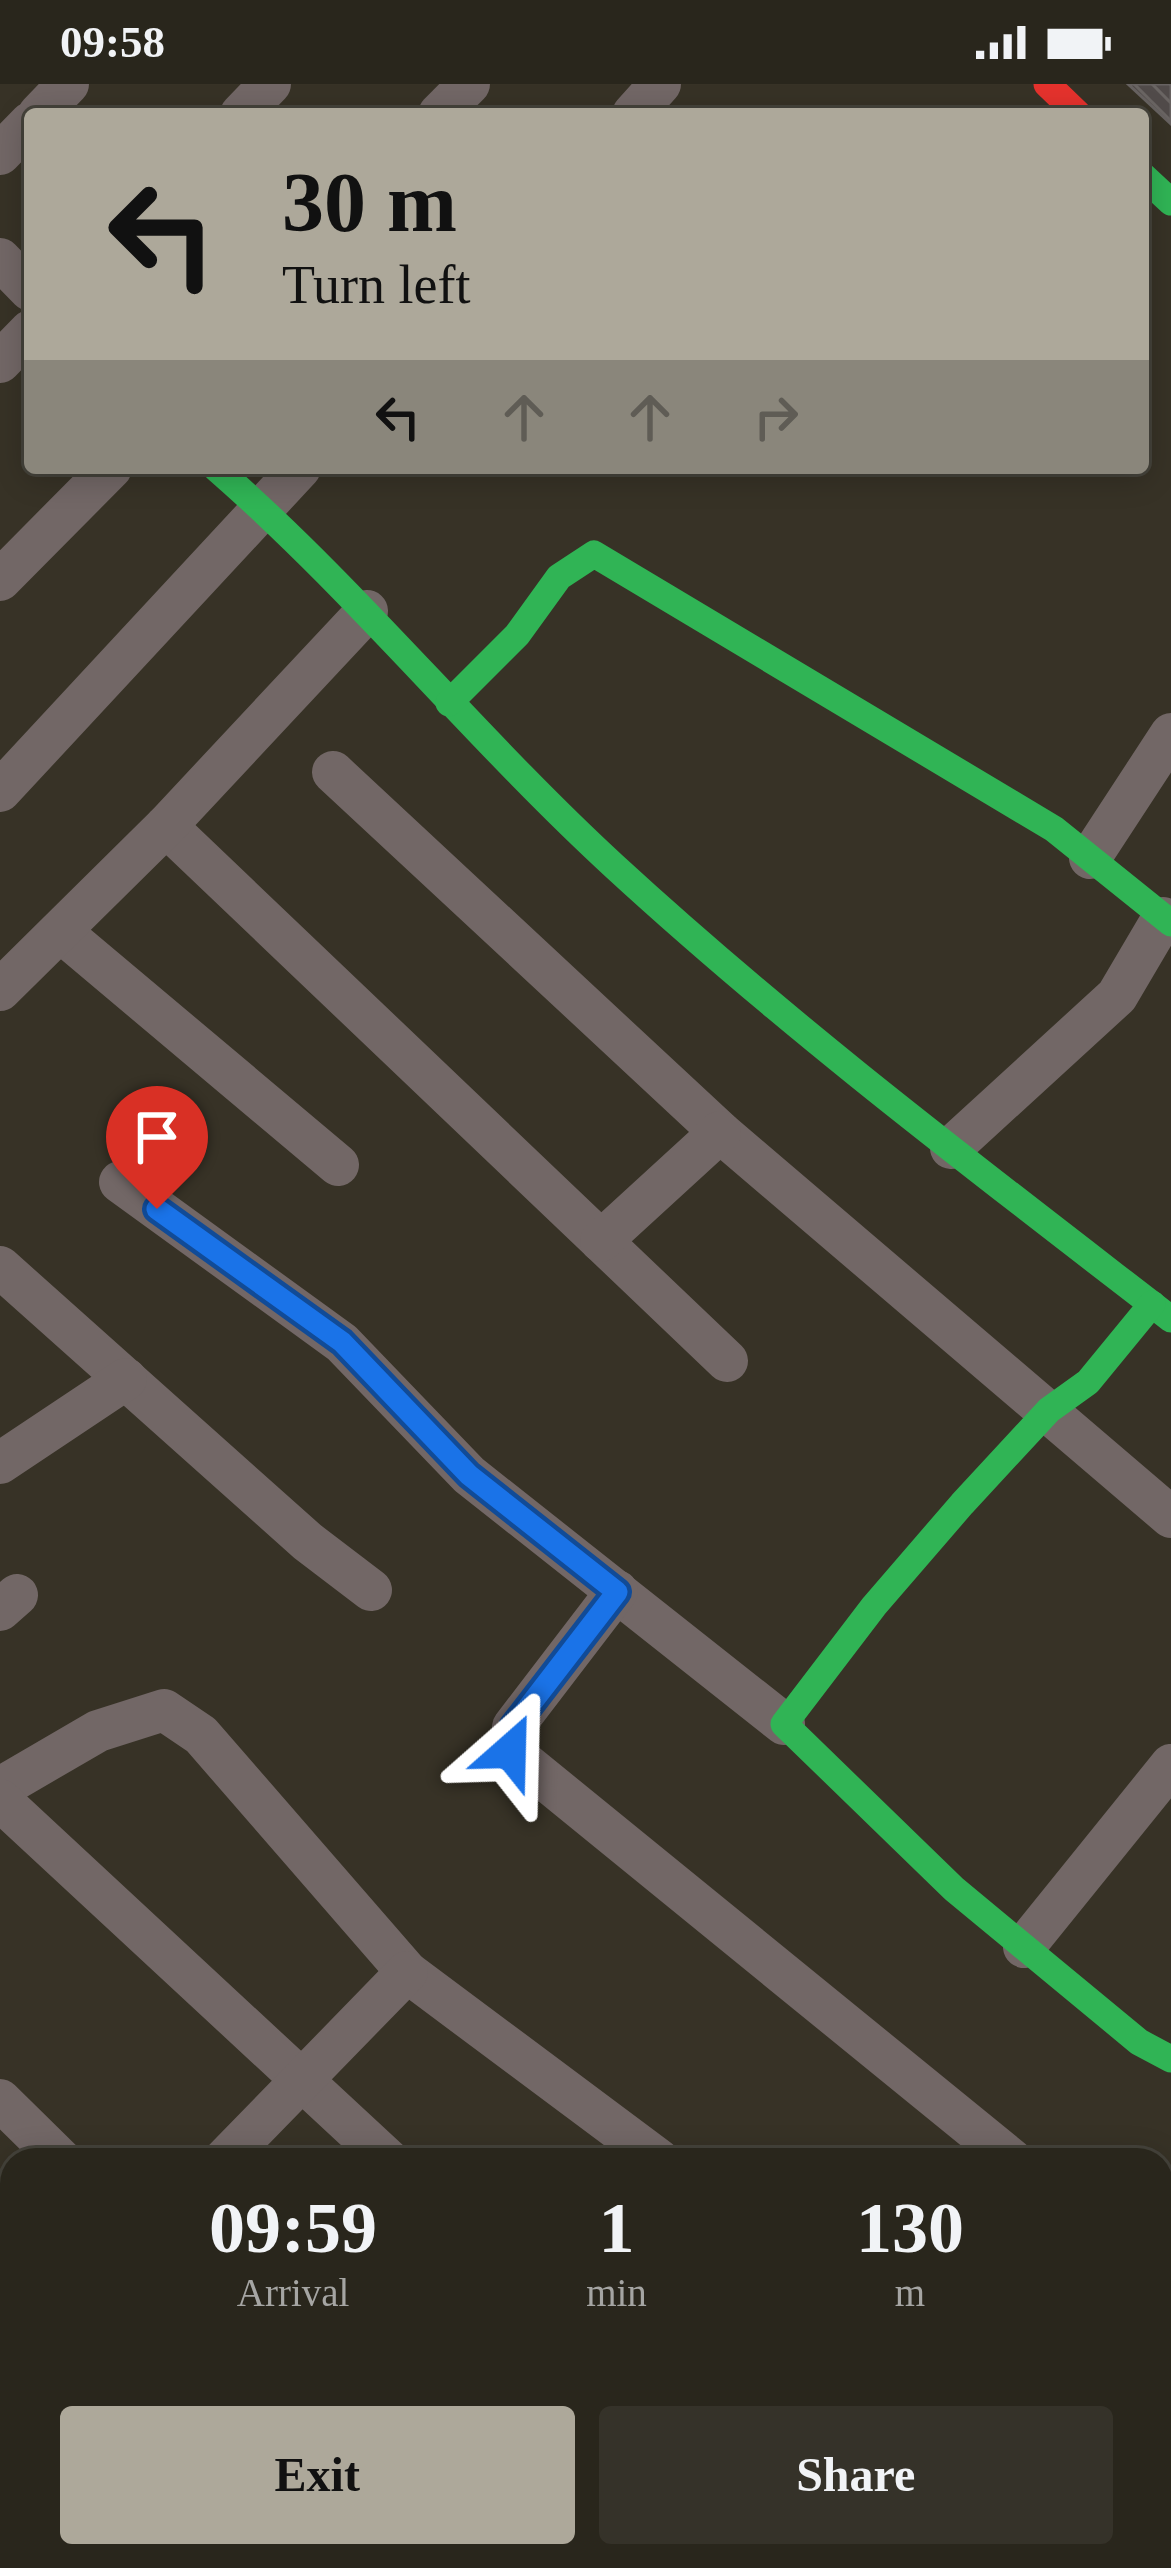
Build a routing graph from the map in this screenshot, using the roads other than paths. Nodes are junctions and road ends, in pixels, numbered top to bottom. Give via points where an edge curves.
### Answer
1 (68, 84) edge
2 (270, 84) edge
3 (469, 84) edge
4 (660, 84) edge
5 (1046, 84) edge
6 (45, 108) edge
7 (247, 108) edge
8 (445, 108) edge
9 (638, 108) edge
10 (1072, 108) edge
11 (24, 129) edge
12 (0, 154) edge
13 (1149, 182) edge
14 (1171, 202) edge
15 (0, 259) edge
16 (24, 284) edge
17 (24, 337) edge
18 (0, 362) edge
19 (105, 474) edge
20 (223, 474) edge
21 (294, 474) edge
22 (261, 507) junction
23 (0, 580) edge
24 (367, 611) junction
25 (449, 703) junction
26 (1171, 734) edge
27 (332, 772) dead end
28 (0, 790) edge
29 (166, 826) junction
30 (1090, 858) junction
31 (1167, 920) edge
32 (61, 932) junction
33 (0, 990) edge
34 (719, 1132) junction
35 (951, 1148) junction
36 (338, 1165) dead end
37 (120, 1182) dead end
38 (601, 1240) junction
39 (0, 1267) edge
40 (1166, 1315) edge
41 (727, 1360) dead end
42 (126, 1378) junction
43 (1049, 1410) junction
44 (0, 1462) edge
45 (1171, 1517) edge
46 (371, 1590) dead end
47 (617, 1592) junction
48 (784, 1724) junction
49 (1171, 1765) edge
50 (0, 1789) edge
51 (0, 1800) edge
52 (1024, 1947) junction
53 (407, 1972) junction
54 (1170, 2058) edge
55 (301, 2081) junction
56 (0, 2100) edge
57 (49, 2148) edge
58 (236, 2148) edge
59 (375, 2148) edge
60 (643, 2148) edge
61 (997, 2148) edge

1 - 6 street
2 - 7 street
3 - 8 street
4 - 9 street
5 - 10 street
11 - 12 street
13 - 14 street
15 - 16 street
17 - 18 street
19 - 23 street
20 - 22 street
21 - 22 street
22 - 24 street
22 - 28 street
24 - 25 street
24 - 29 street
25 - 30 street via 517,635 559,578 594,554
25 - 35 street via 614,865
26 - 30 street
27 - 34 street
29 - 32 street
29 - 38 street
30 - 31 street
31 - 35 street via 1117,996
32 - 33 street
32 - 36 street
34 - 38 street
34 - 43 street
35 - 40 street
37 - 47 street via 342,1342 469,1475
38 - 41 street
39 - 42 street
40 - 43 street
42 - 44 street
42 - 46 street
43 - 45 street
43 - 48 street via 874,1606
47 - 48 street
47 - 61 street via 513,1727 510,1751
48 - 52 street
49 - 52 street
50 - 53 street via 98,1731 164,1710 201,1735
51 - 55 street
52 - 54 street via 1139,2042
53 - 55 street
53 - 60 street
55 - 58 street
55 - 59 street
56 - 57 street

